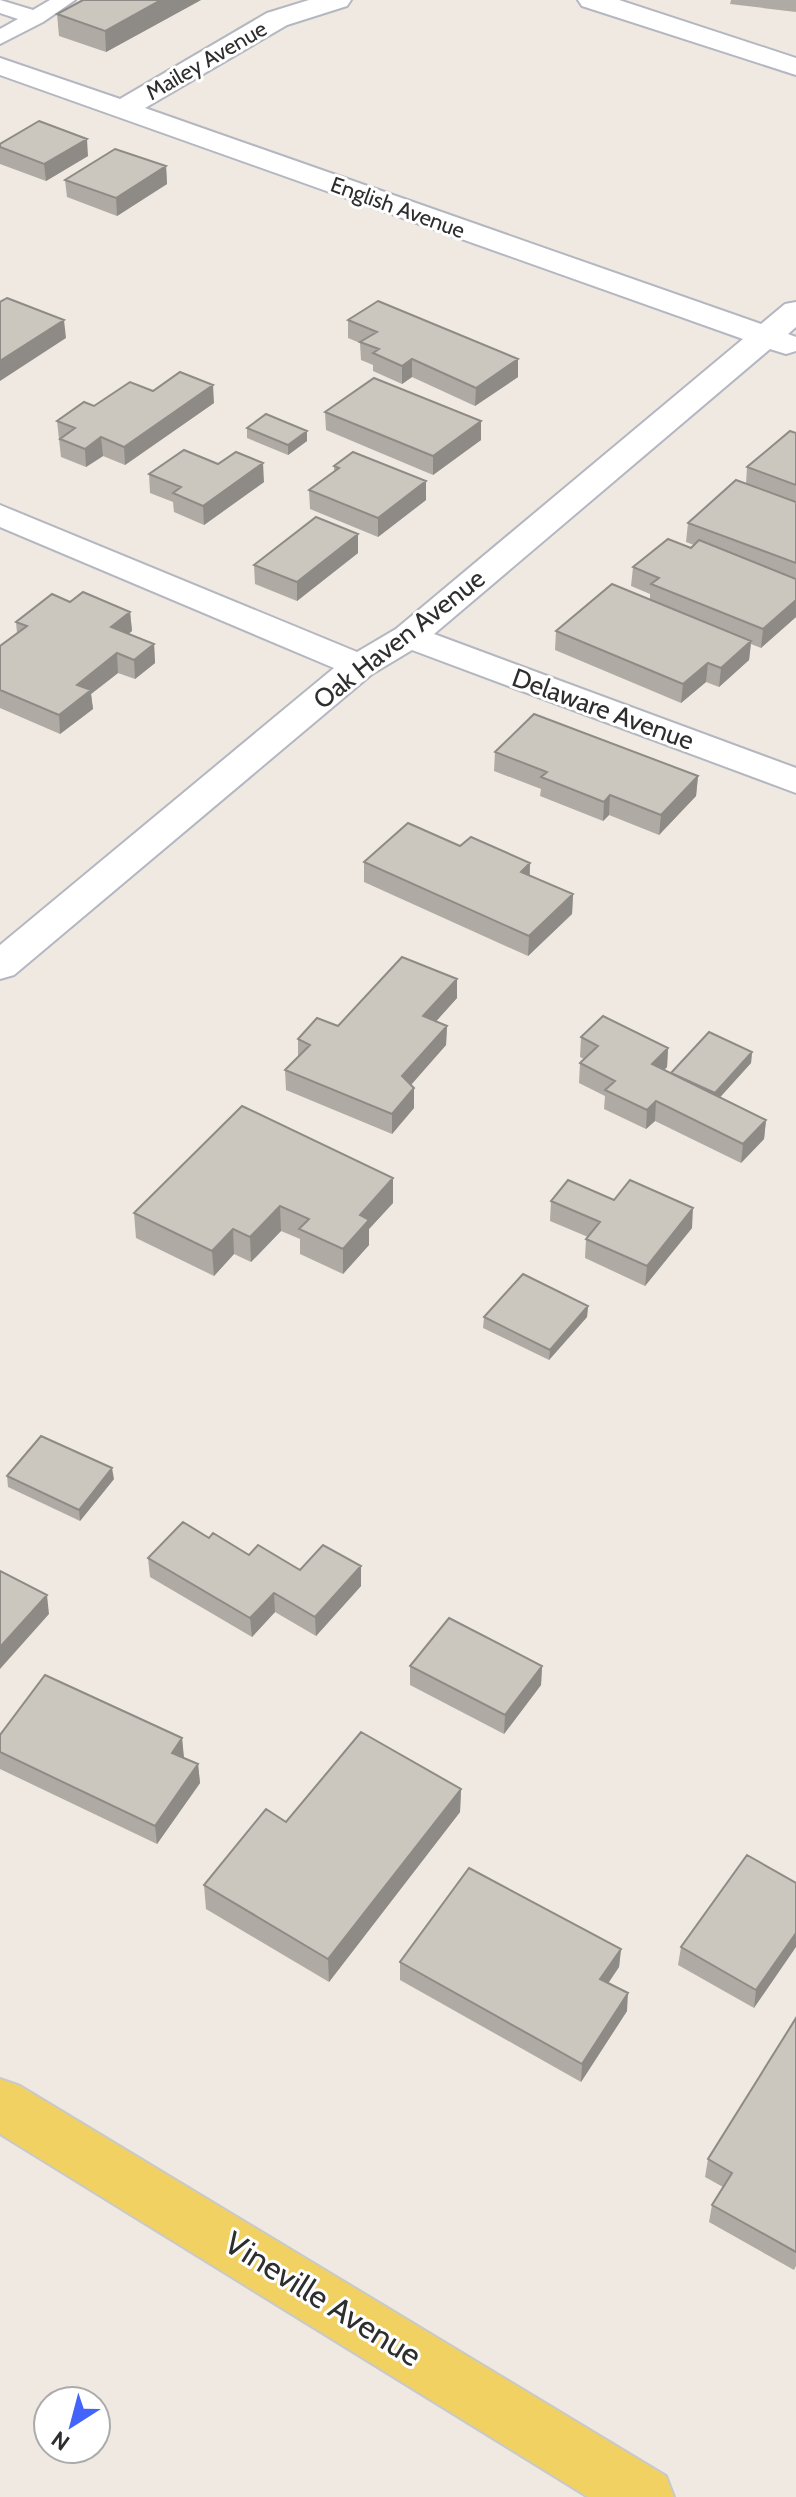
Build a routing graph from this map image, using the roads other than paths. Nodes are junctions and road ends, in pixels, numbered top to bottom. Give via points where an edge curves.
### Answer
1 (65, 0) edge
2 (337, 0) edge
3 (592, 0) edge
4 (0, 6) edge
5 (36, 18) junction
6 (0, 38) edge
7 (0, 66) edge
8 (796, 67) edge
9 (123, 109) junction
10 (796, 311) edge
11 (780, 342) edge
12 (0, 515) edge
13 (409, 637) junction
14 (359, 666) junction
15 (796, 781) edge
16 (0, 966) edge
17 (0, 2104) edge
18 (644, 2497) edge

1 - 5 lane
2 - 9 street, Mailey Avenue via 277,19
3 - 8 street
4 - 5 lane
5 - 6 lane
7 - 9 street, English Avenue
9 - 11 street, English Avenue
10 - 11 street, Oak Haven Avenue
11 - 13 street, Oak Haven Avenue
12 - 14 street
13 - 14 street, Oak Haven Avenue
13 - 15 street, Delaware Avenue
14 - 16 street, Oak Haven Avenue
17 - 18 main road, Vineville Avenue

